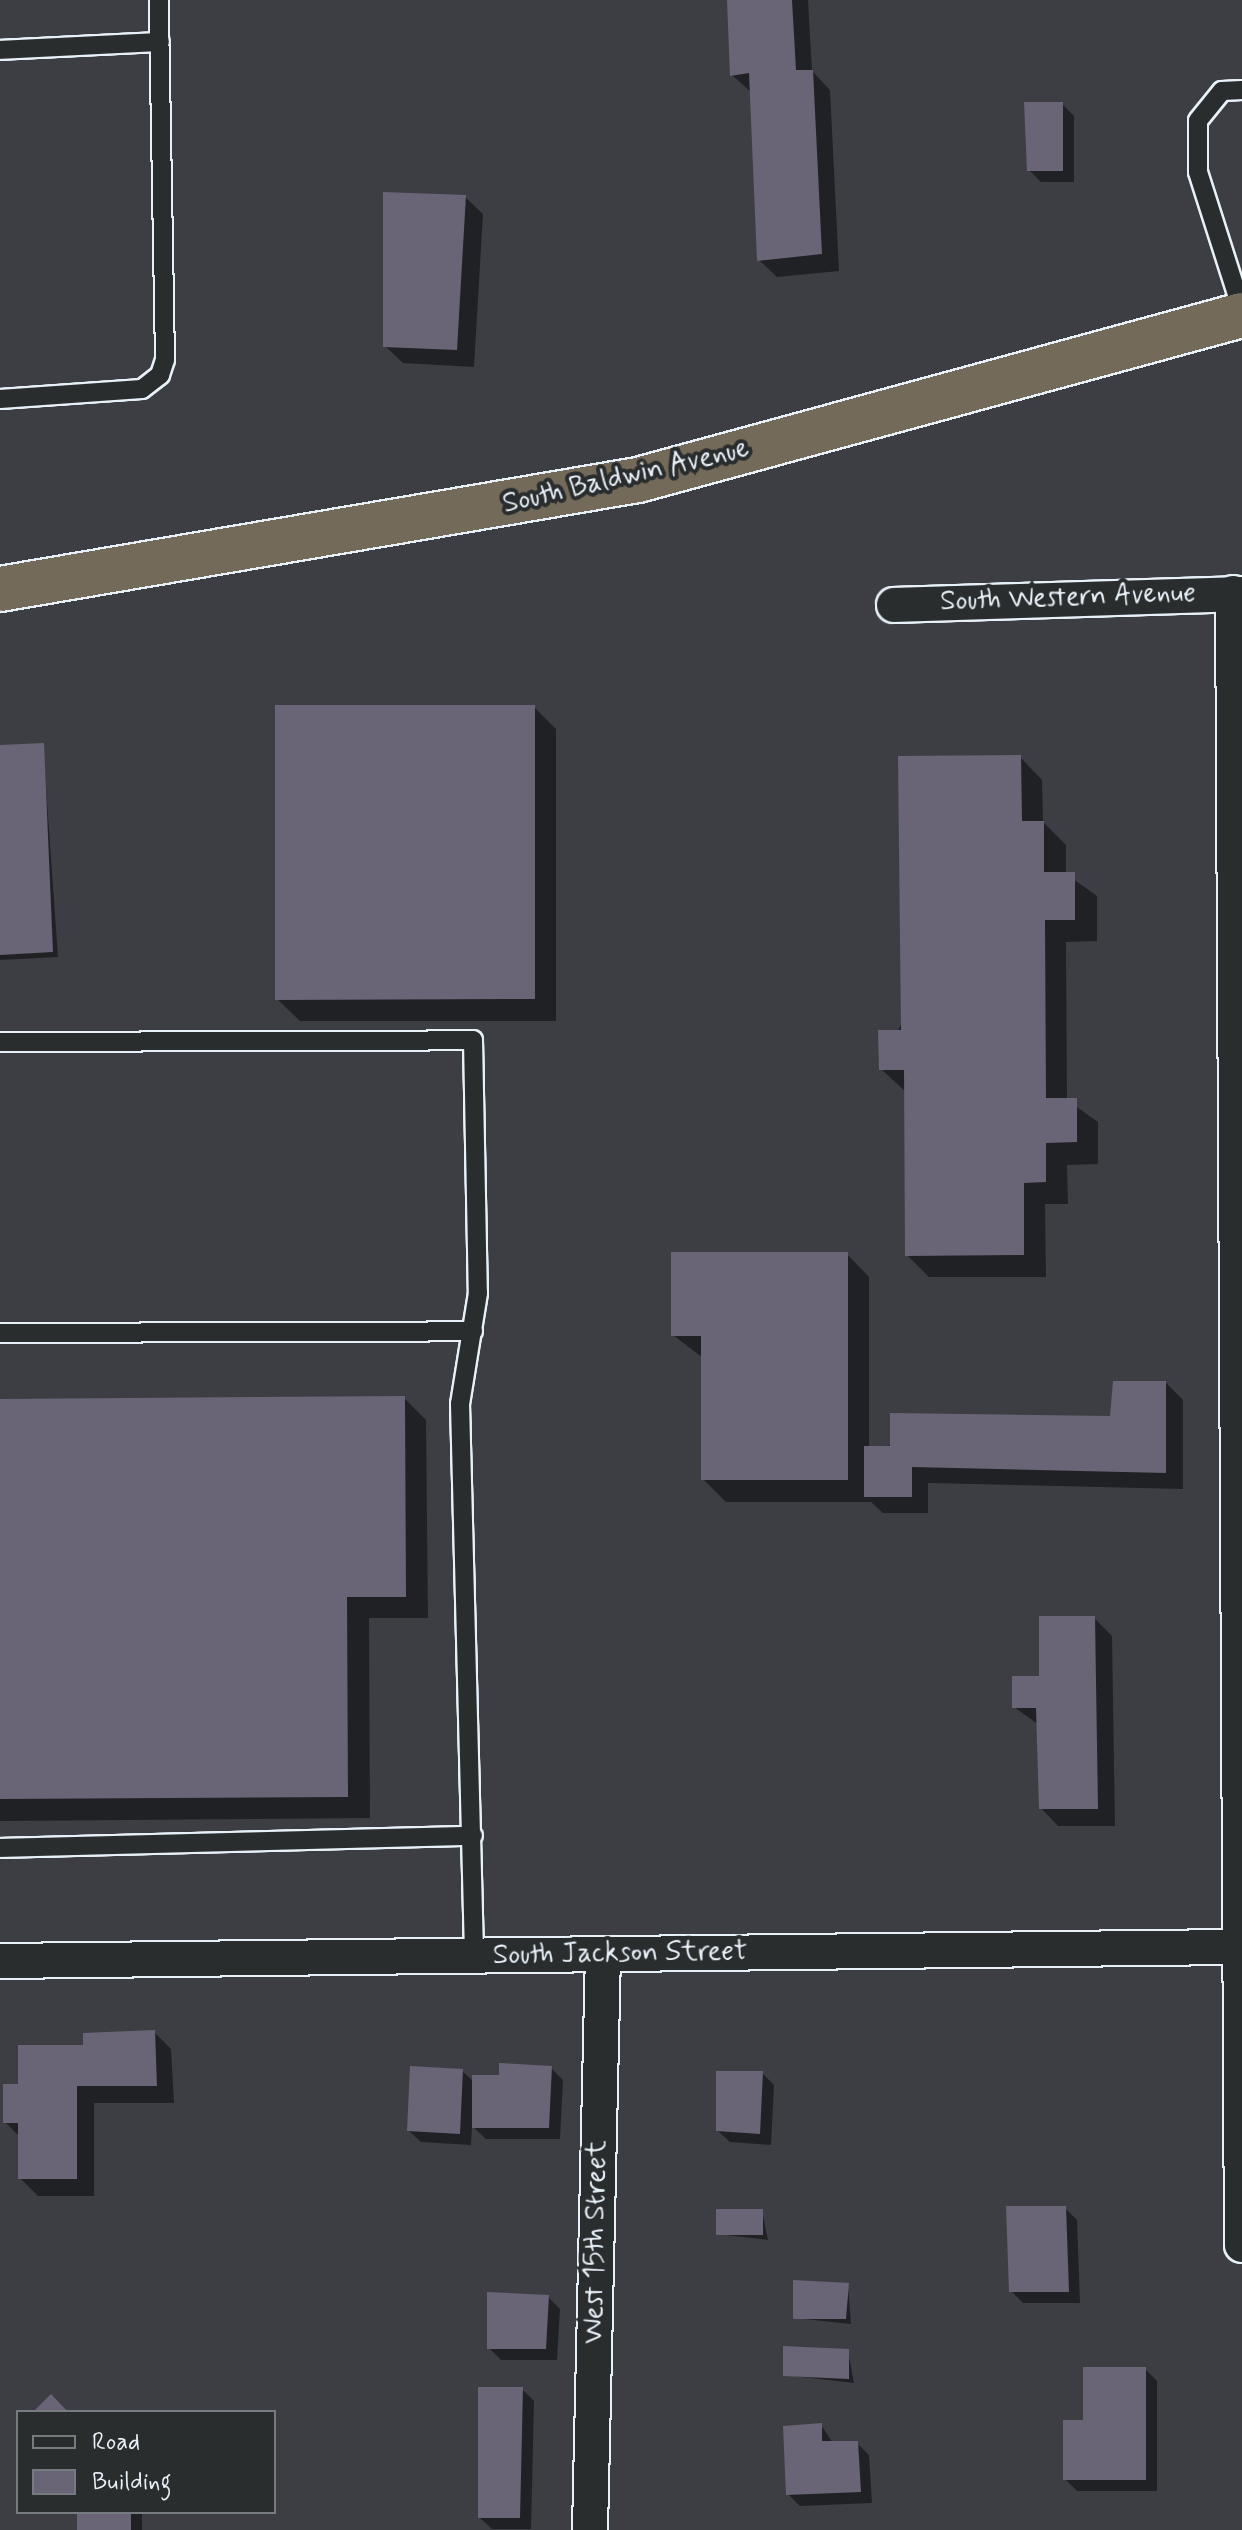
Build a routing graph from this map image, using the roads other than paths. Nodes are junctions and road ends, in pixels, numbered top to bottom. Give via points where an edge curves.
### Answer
1 (159, 0) edge
2 (160, 42) junction
3 (0, 50) edge
4 (1242, 90) edge
5 (1242, 313) edge
6 (0, 399) edge
7 (0, 589) edge
8 (1238, 593) edge
9 (894, 605) dead end
10 (0, 1042) edge
11 (1239, 1281) edge
12 (473, 1331) junction
13 (0, 1333) edge
14 (473, 1836) junction
15 (0, 1848) edge
16 (1241, 1947) edge
17 (603, 1954) junction
18 (474, 1955) junction
19 (0, 1961) edge
20 (1242, 2245) edge
21 (590, 2530) edge

1 - 2 lane
2 - 3 lane
2 - 6 lane via 165,360 160,375 142,389
4 - 5 lane via 1222,91 1198,121 1198,172
5 - 7 highway, South Baldwin Avenue via 638,480
8 - 9 street, South Western Avenue
8 - 11 street
10 - 12 lane via 473,1040
11 - 16 street
12 - 13 lane
12 - 14 lane via 460,1404
14 - 15 lane
14 - 18 lane
16 - 17 street, South Jackson Street
16 - 20 street
17 - 18 street, South Jackson Street
17 - 21 street, West 15th Street
18 - 19 street, South Jackson Street

